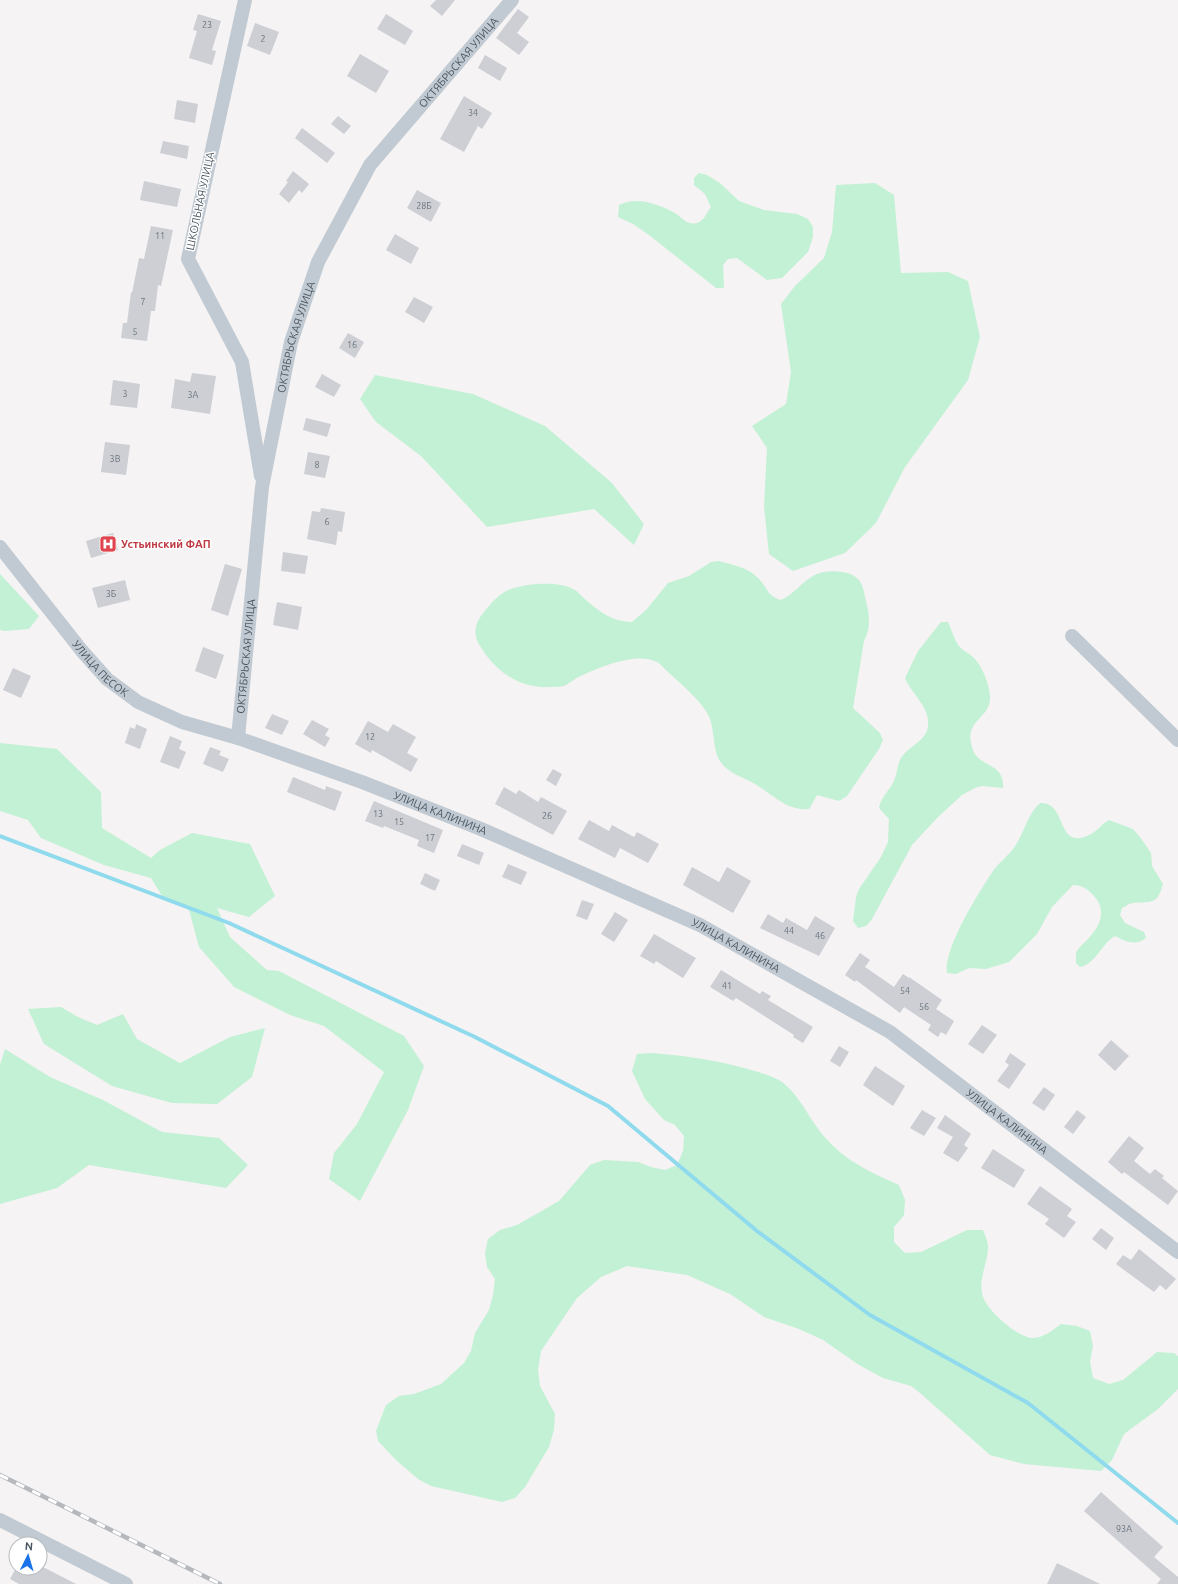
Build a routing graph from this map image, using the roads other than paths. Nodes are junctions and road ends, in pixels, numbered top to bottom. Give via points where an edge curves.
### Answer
1 (245, 0) edge
2 (512, 0) edge
3 (262, 487) junction
4 (0, 547) edge
5 (1072, 636) dead end
6 (238, 738) junction
7 (1178, 740) edge
8 (1178, 1252) edge
9 (0, 1520) edge
10 (126, 1584) edge

1 - 3 street, ШКОЛЬНАЯ УЛИЦА via 188,259 242,362
2 - 3 street, ОКТЯБРЬСКАЯ УЛИЦА via 370,165 318,262 291,342
3 - 6 street, ОКТЯБРЬСКАЯ УЛИЦА
4 - 6 street, УЛИЦА ПЕСОК via 54,617 107,679 144,705 182,722
5 - 7 street
6 - 8 street, УЛИЦА КАЛИНИНА via 362,782 474,826 700,925 890,1032
9 - 10 street

